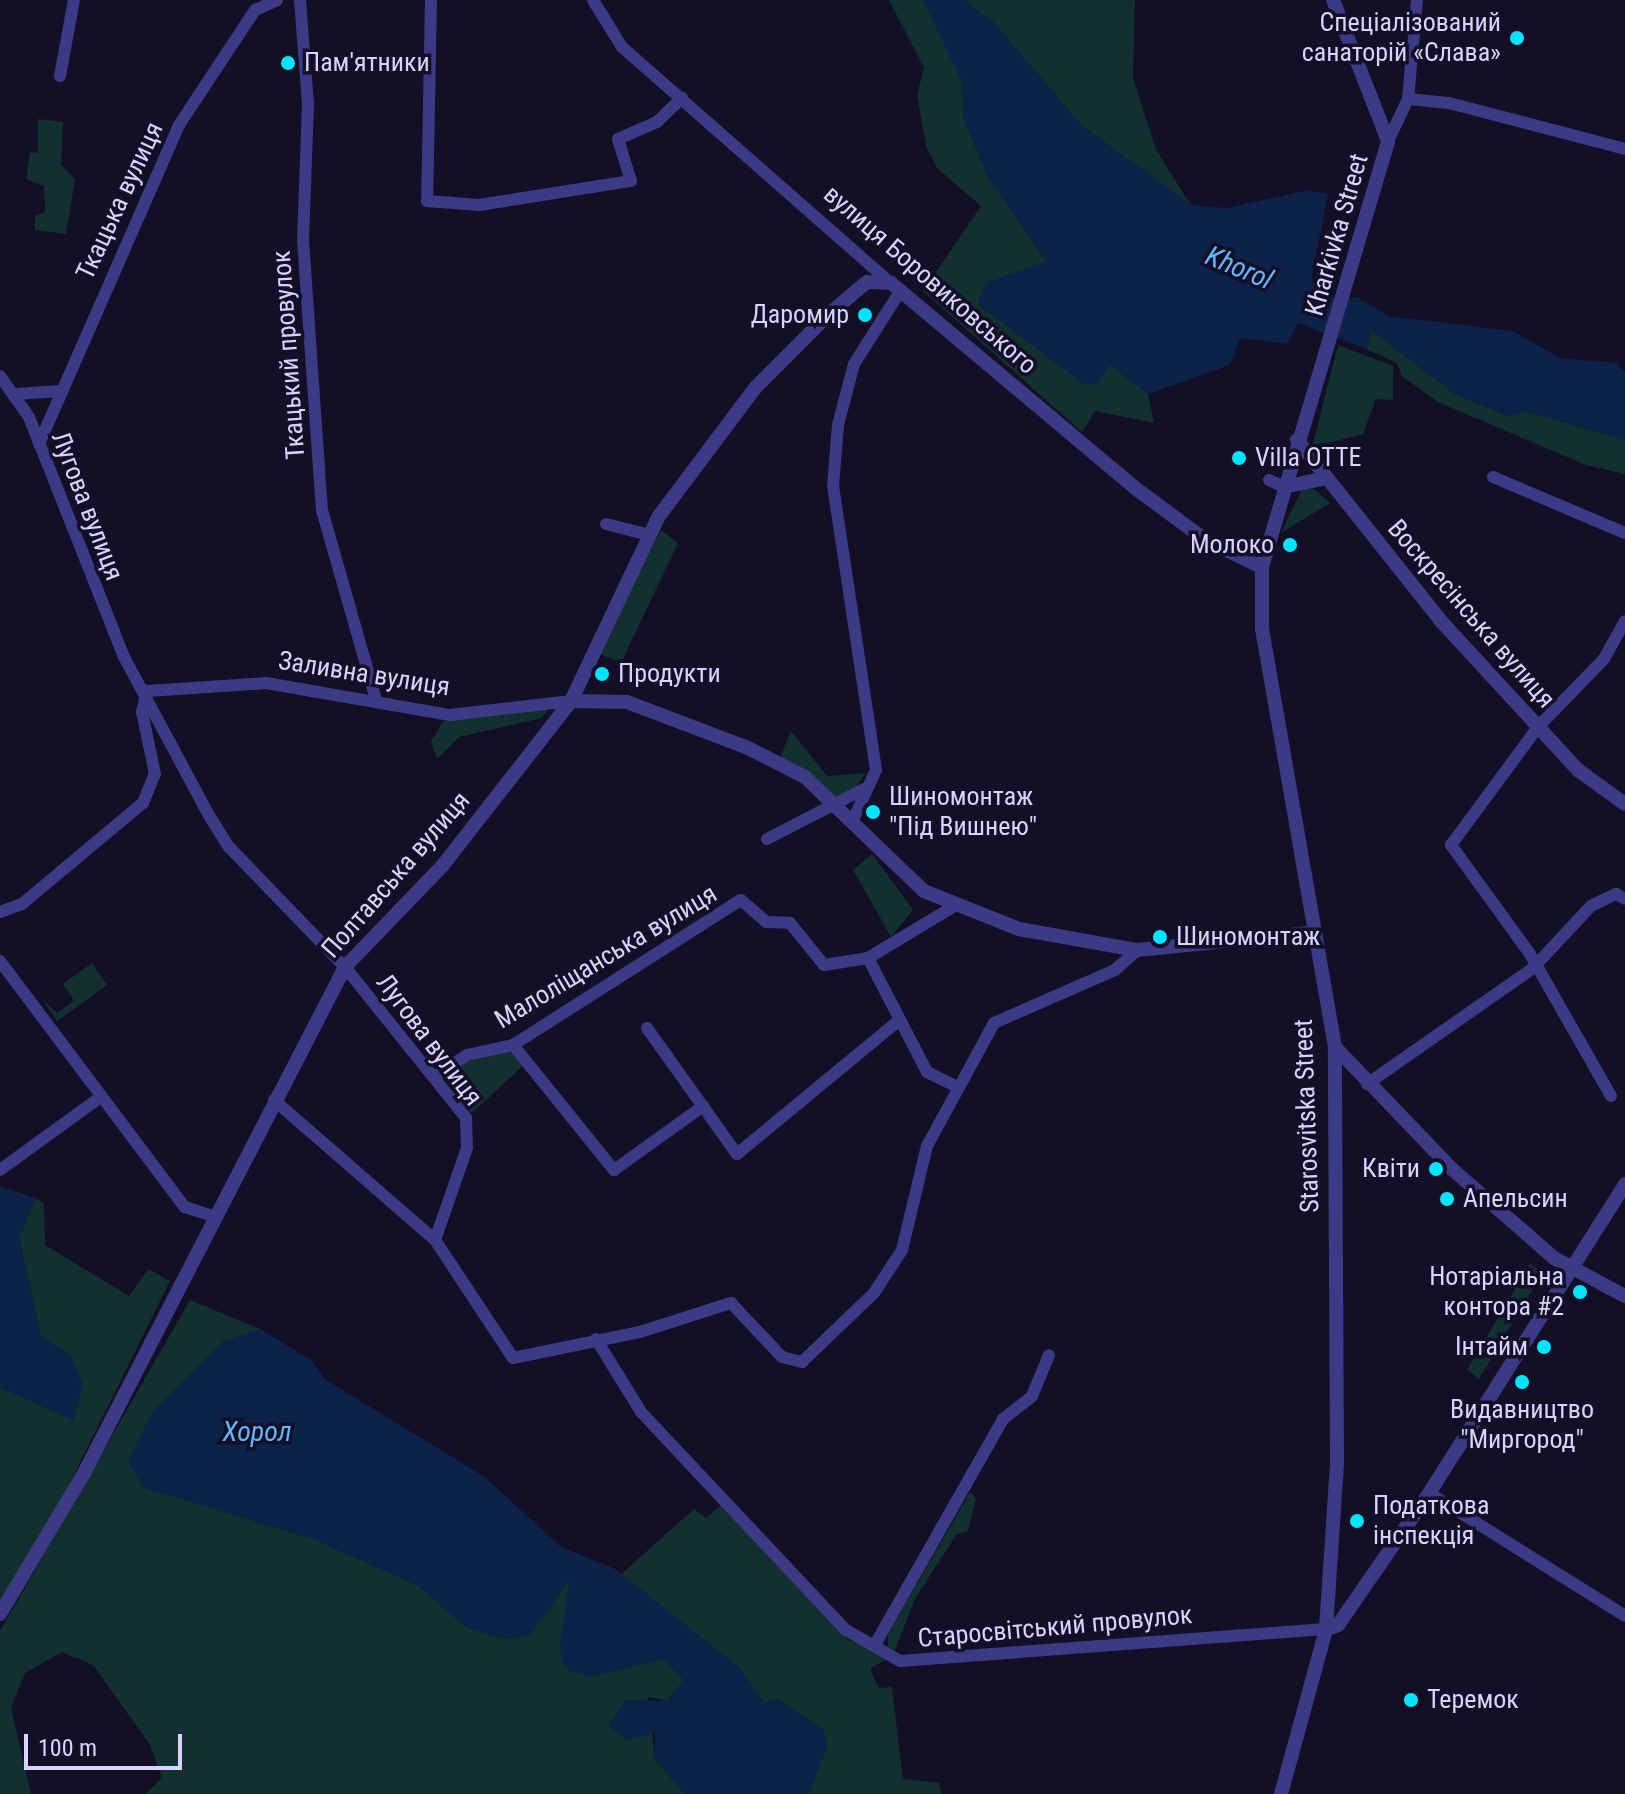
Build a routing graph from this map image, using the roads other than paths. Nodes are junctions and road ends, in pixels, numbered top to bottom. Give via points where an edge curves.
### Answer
1 (74, 0) edge
2 (277, 0) edge
3 (300, 0) edge
4 (431, 0) edge
5 (593, 0) edge
6 (1333, 0) edge
7 (1417, 0) edge
8 (60, 76) dead end
9 (682, 98) junction
10 (1408, 99) junction
11 (1388, 141) junction
12 (1625, 149) edge
13 (896, 287) junction
14 (0, 376) edge
15 (61, 391) junction
16 (15, 394) junction
17 (1297, 440) junction
18 (39, 444) junction
19 (1493, 477) dead end
20 (1323, 479) junction
21 (1269, 480) dead end
22 (1284, 487) junction
23 (606, 524) dead end
24 (1625, 533) edge
25 (649, 535) junction
26 (1262, 567) junction
27 (1625, 621) edge
28 (147, 691) junction
29 (376, 700) junction
30 (571, 701) junction
31 (1538, 727) junction
32 (864, 789) junction
33 (830, 801) junction
34 (1625, 804) edge
35 (852, 822) junction
36 (767, 839) dead end
37 (1625, 899) edge
38 (956, 905) junction
39 (0, 912) edge
40 (1316, 932) junction
41 (1137, 950) junction
42 (868, 958) junction
43 (0, 961) edge
44 (345, 967) junction
45 (1533, 968) junction
46 (896, 1023) junction
47 (647, 1028) dead end
48 (513, 1045) junction
49 (1335, 1047) junction
50 (434, 1077) junction
51 (1367, 1084) junction
52 (956, 1086) junction
53 (1611, 1096) dead end
54 (99, 1098) junction
55 (274, 1100) junction
56 (703, 1106) junction
57 (0, 1170) edge
58 (1625, 1184) edge
59 (215, 1217) junction
60 (435, 1240) junction
61 (1567, 1268) junction
62 (1625, 1296) edge
63 (596, 1339) junction
64 (1049, 1355) dead end
65 (1429, 1493) junction
66 (0, 1614) edge
67 (1625, 1616) edge
68 (1326, 1629) junction
69 (877, 1641) junction
70 (1281, 1794) edge

1 - 8 street
2 - 15 street, Ткацька вулиця via 255,10 179,125
3 - 29 street, Ткацький провулок via 308,104 303,240 322,510
4 - 9 street via 427,201 479,205 631,181 618,139 657,122
5 - 9 street, вулиця Боровиковського via 622,47
6 - 11 street, Kharkivka Street
7 - 10 street
9 - 13 street, вулиця Боровиковського
10 - 11 street
10 - 12 street via 1449,103
11 - 17 street, Kharkivka Street
13 - 25 street, Полтавська вулиця via 867,282 756,387
13 - 26 street, вулиця Боровиковського via 1135,488 1207,541
13 - 32 street via 854,364 836,440 833,486 876,770
14 - 16 street, Лугова вулиця
15 - 16 street
15 - 18 street, Ткацька вулиця
16 - 18 street, Лугова вулиця
17 - 20 street, Воскресінська вулиця
17 - 22 street, Starosvitska Street
18 - 28 street, Лугова вулиця via 123,655
19 - 24 street
20 - 22 street
20 - 31 street, Воскресінська вулиця
21 - 22 street
22 - 26 street, Starosvitska Street
23 - 25 street
25 - 30 street, Полтавська вулиця
26 - 40 street, Starosvitska Street via 1262,628
27 - 31 street via 1604,659
28 - 29 street, Заливна вулиця via 235,681
28 - 39 street via 142,712 155,774 143,803 22,904
28 - 44 street, Лугова вулиця via 229,847
29 - 30 street, Заливна вулиця via 450,715
30 - 33 street, Заливна вулиця via 627,702 672,714 805,777
30 - 44 street, Полтавська вулиця via 443,865
31 - 34 street, Воскресінська вулиця via 1578,770
31 - 45 street via 1451,845 1502,911
32 - 33 street
32 - 35 street
33 - 35 street, Заливна вулиця
33 - 36 street
35 - 38 street, Заливна вулиця via 924,891
37 - 45 street via 1616,894 1591,906
38 - 41 street, Заливна вулиця via 1019,929
38 - 42 street, Малоліщанська вулиця
40 - 41 street, Заливна вулиця
40 - 49 street, Starosvitska Street
41 - 52 street via 1115,970 994,1023
42 - 46 street
42 - 48 street, Малоліщанська вулиця via 824,965 790,923 766,922 741,900
43 - 54 street
44 - 50 street, Лугова вулиця
44 - 55 street, Полтавська вулиця
45 - 51 street
45 - 53 street
46 - 52 street via 927,1072
46 - 56 street via 737,1154
47 - 56 street
48 - 50 street, Малоліщанська вулиця via 467,1055
48 - 56 street via 614,1170
49 - 51 street
49 - 68 street, Starosvitska Street via 1337,1463
50 - 60 street, Лугова вулиця via 466,1118 467,1148
51 - 61 street
52 - 63 street via 927,1146 902,1250 874,1293 802,1362 782,1357 731,1303
54 - 57 street
54 - 59 street via 185,1207
55 - 59 street, Полтавська вулиця
55 - 60 street
58 - 61 street
59 - 66 street, Полтавська вулиця via 83,1475
60 - 63 street via 513,1358
61 - 62 street
61 - 65 street
63 - 69 street, Старосвітський провулок via 641,1412 846,1630
64 - 69 street via 1032,1396 1003,1419
65 - 67 street
65 - 68 street via 1338,1625
68 - 69 street, Старосвітський провулок via 917,1664 900,1661
68 - 70 street, Starosvitska Street

